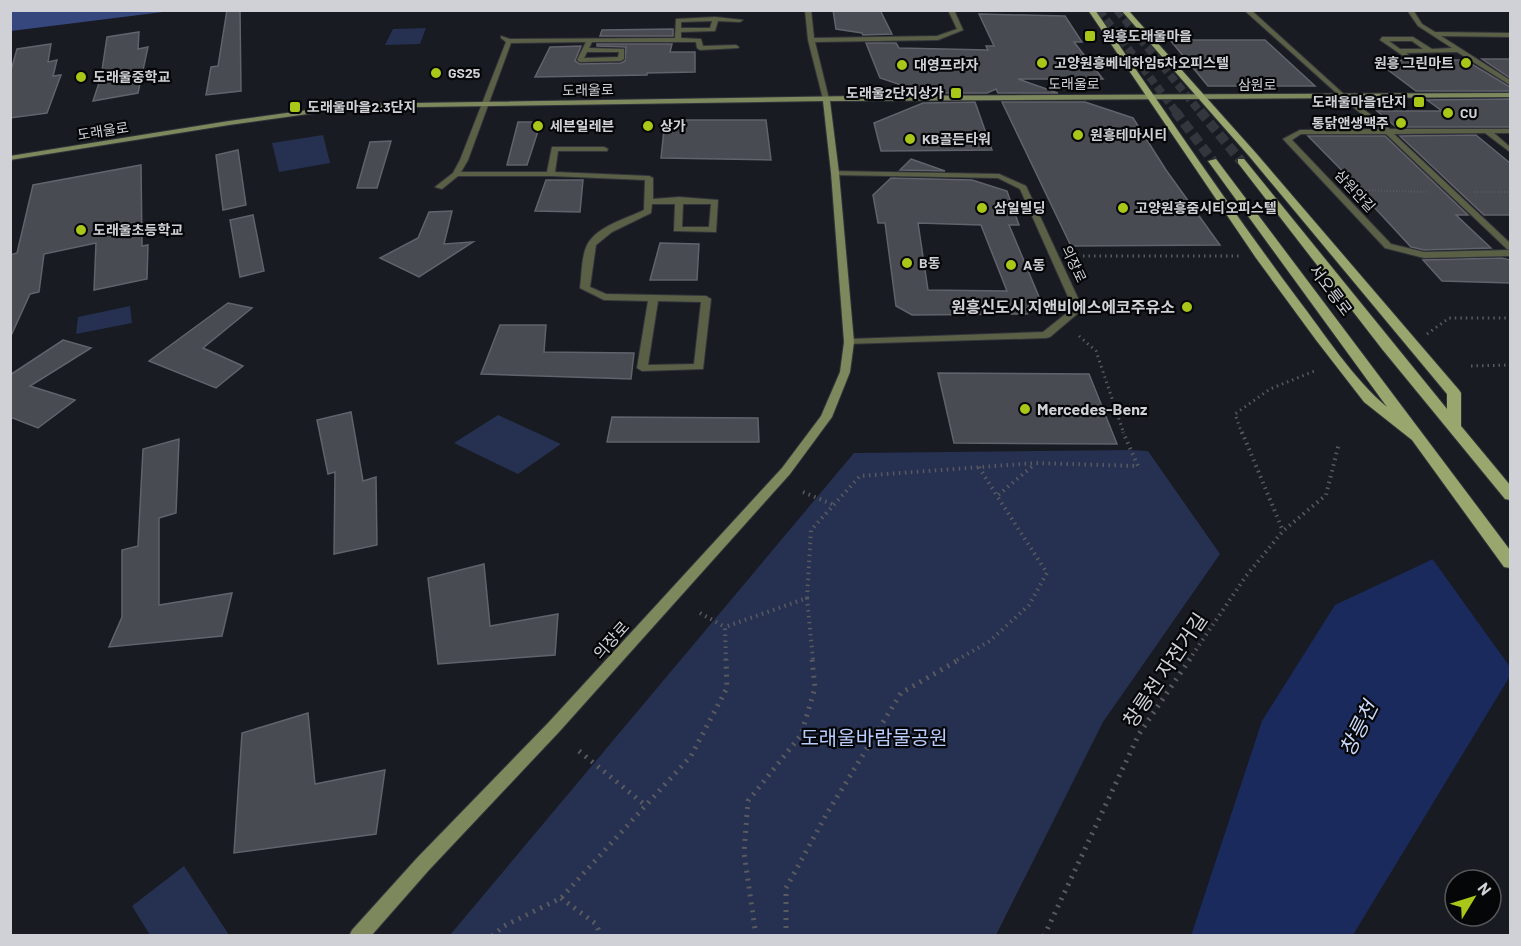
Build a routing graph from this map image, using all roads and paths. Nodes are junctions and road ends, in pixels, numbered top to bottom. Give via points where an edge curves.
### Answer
1 (808, 10) edge
2 (951, 10) edge
3 (1091, 10) edge
4 (1124, 10) edge
5 (1247, 10) edge
6 (1410, 10) edge
7 (715, 20) junction
8 (740, 20) dead end
9 (678, 30) junction
10 (1435, 34) junction
11 (1510, 35) edge
12 (811, 40) junction
13 (678, 41) junction
14 (589, 42) junction
15 (736, 47) dead end
16 (585, 50) junction
17 (1460, 50) junction
18 (1399, 51) junction
19 (1431, 51) junction
20 (1415, 62) dead end
21 (1510, 83) edge
22 (1510, 95) edge
23 (1152, 96) junction
24 (1170, 96) joint
25 (1200, 97) junction
26 (1344, 97) junction
27 (826, 99) junction
28 (483, 103) junction
29 (1387, 131) junction
30 (1487, 131) junction
31 (1510, 131) edge
32 (604, 148) dead end
33 (1510, 150) edge
34 (10, 158) edge
35 (1214, 160) tunnel mouth
36 (1240, 161) tunnel mouth
37 (835, 173) junction
38 (456, 174) junction
39 (551, 174) junction
40 (439, 187) dead end
41 (1335, 190) junction
42 (1452, 192) junction
43 (1510, 192) edge
44 (680, 200) junction
45 (650, 201) junction
46 (1510, 247) edge
47 (1510, 254) edge
48 (1072, 256) dead end
49 (1239, 256) dead end
50 (652, 299) junction
51 (1510, 318) edge
52 (1079, 336) dead end
53 (1420, 339) dead end
54 (849, 342) junction
55 (1510, 365) edge
56 (1472, 366) dead end
57 (1317, 370) dead end
58 (1457, 428) junction
59 (1418, 439) junction
60 (1339, 443) dead end
61 (1036, 463) junction
62 (979, 467) junction
63 (803, 492) dead end
64 (1510, 495) edge
65 (997, 496) junction
66 (834, 505) junction
67 (1283, 531) junction
68 (1510, 562) edge
69 (807, 598) junction
70 (700, 614) dead end
71 (725, 627) junction
72 (579, 751) dead end
73 (645, 805) junction
74 (561, 898) junction
75 (358, 936) edge
76 (492, 936) edge
77 (601, 936) edge
78 (756, 936) edge
79 (786, 936) edge
80 (1044, 936) edge

1 - 12 street, 의장로
2 - 12 street via 960,30 938,38
3 - 23 main road
4 - 25 main road
5 - 26 street
6 - 10 street via 1420,25
7 - 8 street
7 - 9 street via 713,30
7 - 9 street via 678,20
9 - 13 street
10 - 11 street
10 - 17 street
12 - 27 street, 의장로
13 - 14 street
13 - 15 street via 699,40 700,48
14 - 16 street
14 - 28 street via 505,39
16 - 16 street via 580,60 621,59 622,50
17 - 19 street
17 - 21 street
18 - 19 street
18 - 19 street via 1382,39 1413,39
18 - 20 street
22 - 26 main road, 삼원로
23 - 24 main road, 도래울로
23 - 27 main road, 도래울로
23 - 59 main road via 1320,337 1369,399
24 - 25 main road, 삼원로
25 - 26 main road, 삼원로
25 - 58 main road via 1454,393
26 - 29 street
27 - 28 main road, 도래울로
27 - 37 main road, 의장로
28 - 34 main road, 도래울로 via 305,111
28 - 38 street
29 - 30 street, 삼원안길
29 - 41 street, 삼원안길 via 1300,132 1287,139
29 - 42 street
30 - 31 street, 삼원안길
30 - 33 street
32 - 39 street via 555,149
35 - 59 main road, 서오릉로
36 - 58 main road, 서오릉로
37 - 54 main road, 의장로
37 - 54 street, 의장로 via 999,177 1023,188 1078,309 1046,335
38 - 39 street
38 - 40 street
39 - 45 street via 649,178
41 - 42 path
41 - 47 street, 삼원안길 via 1388,246 1424,255
42 - 43 path
42 - 46 street
44 - 44 street via 715,202 713,230 677,229
44 - 45 street
45 - 50 street via 648,211 608,230 592,243 585,288 604,297
48 - 49 path
50 - 50 street via 706,299 699,367 642,368
51 - 53 path via 1449,318
52 - 61 path via 1096,351 1138,466
54 - 75 main road, 의장로 via 844,372 826,417 786,471
55 - 56 path
57 - 67 path via 1270,389 1235,414
58 - 64 main road, 서오릉로
59 - 68 main road
60 - 67 path, 창릉천 자전거길 via 1326,495
61 - 62 path
61 - 65 path
62 - 65 path
62 - 66 path via 860,476
63 - 66 path
65 - 79 path via 1047,573 1029,605 990,641 901,693 786,888
66 - 69 path via 811,530
67 - 80 path, 창릉천 자전거길 via 1246,576 1139,734
69 - 71 path
69 - 78 path via 815,688 801,735 748,801 744,853
70 - 71 path
71 - 73 path via 727,688 692,756
72 - 73 path
73 - 74 path
74 - 76 path
74 - 77 path via 596,924

